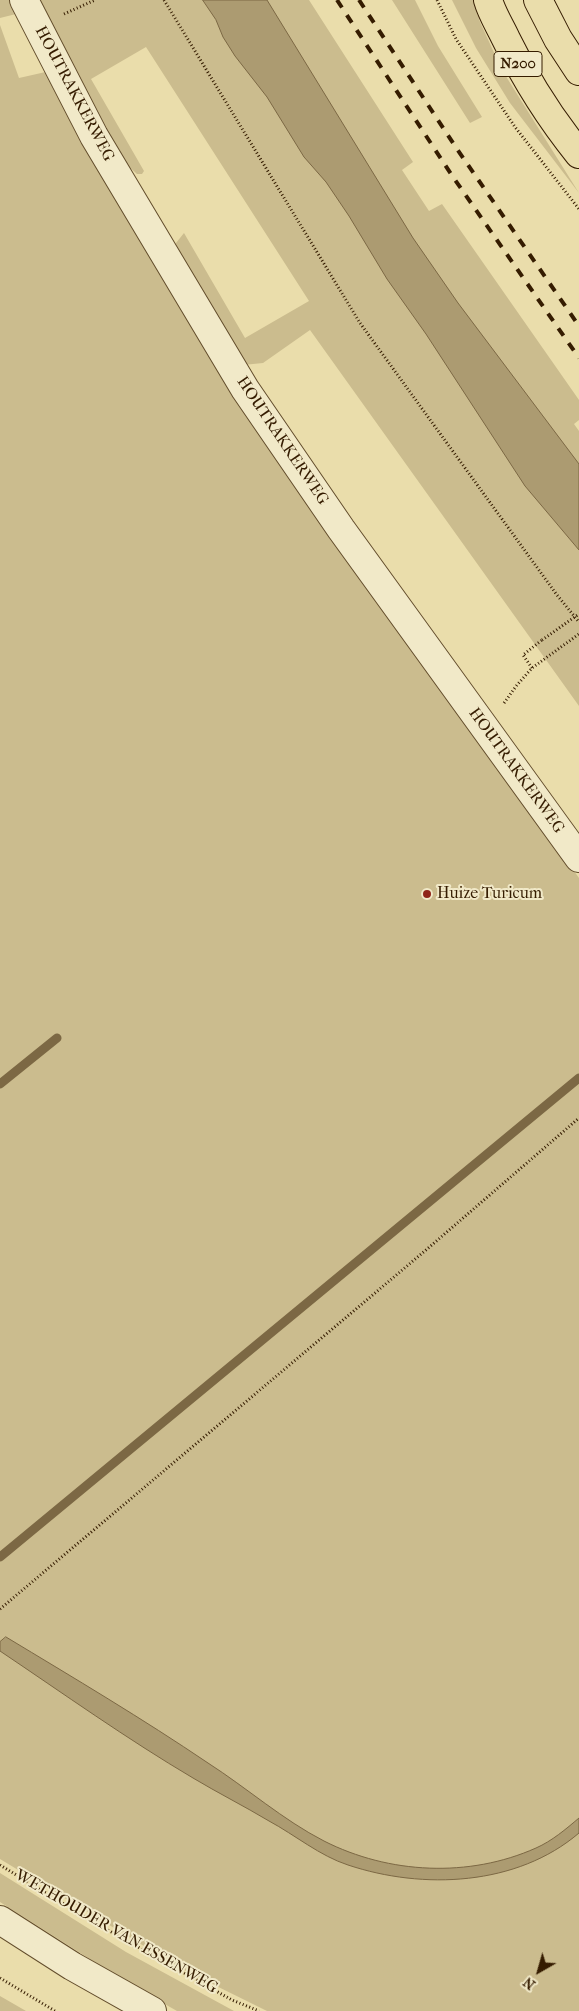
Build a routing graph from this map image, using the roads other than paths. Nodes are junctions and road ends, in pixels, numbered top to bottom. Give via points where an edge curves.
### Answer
1 (24, 0) edge
2 (488, 0) edge
3 (538, 0) edge
4 (579, 71) edge
5 (579, 154) edge
6 (579, 858) edge
7 (0, 1920) edge
8 (152, 2011) edge

1 - 6 street, HOUTRAKKERWEG via 98,144 245,389 341,529
2 - 5 main road, N200 via 528,80
3 - 4 main road, N200
7 - 8 street

